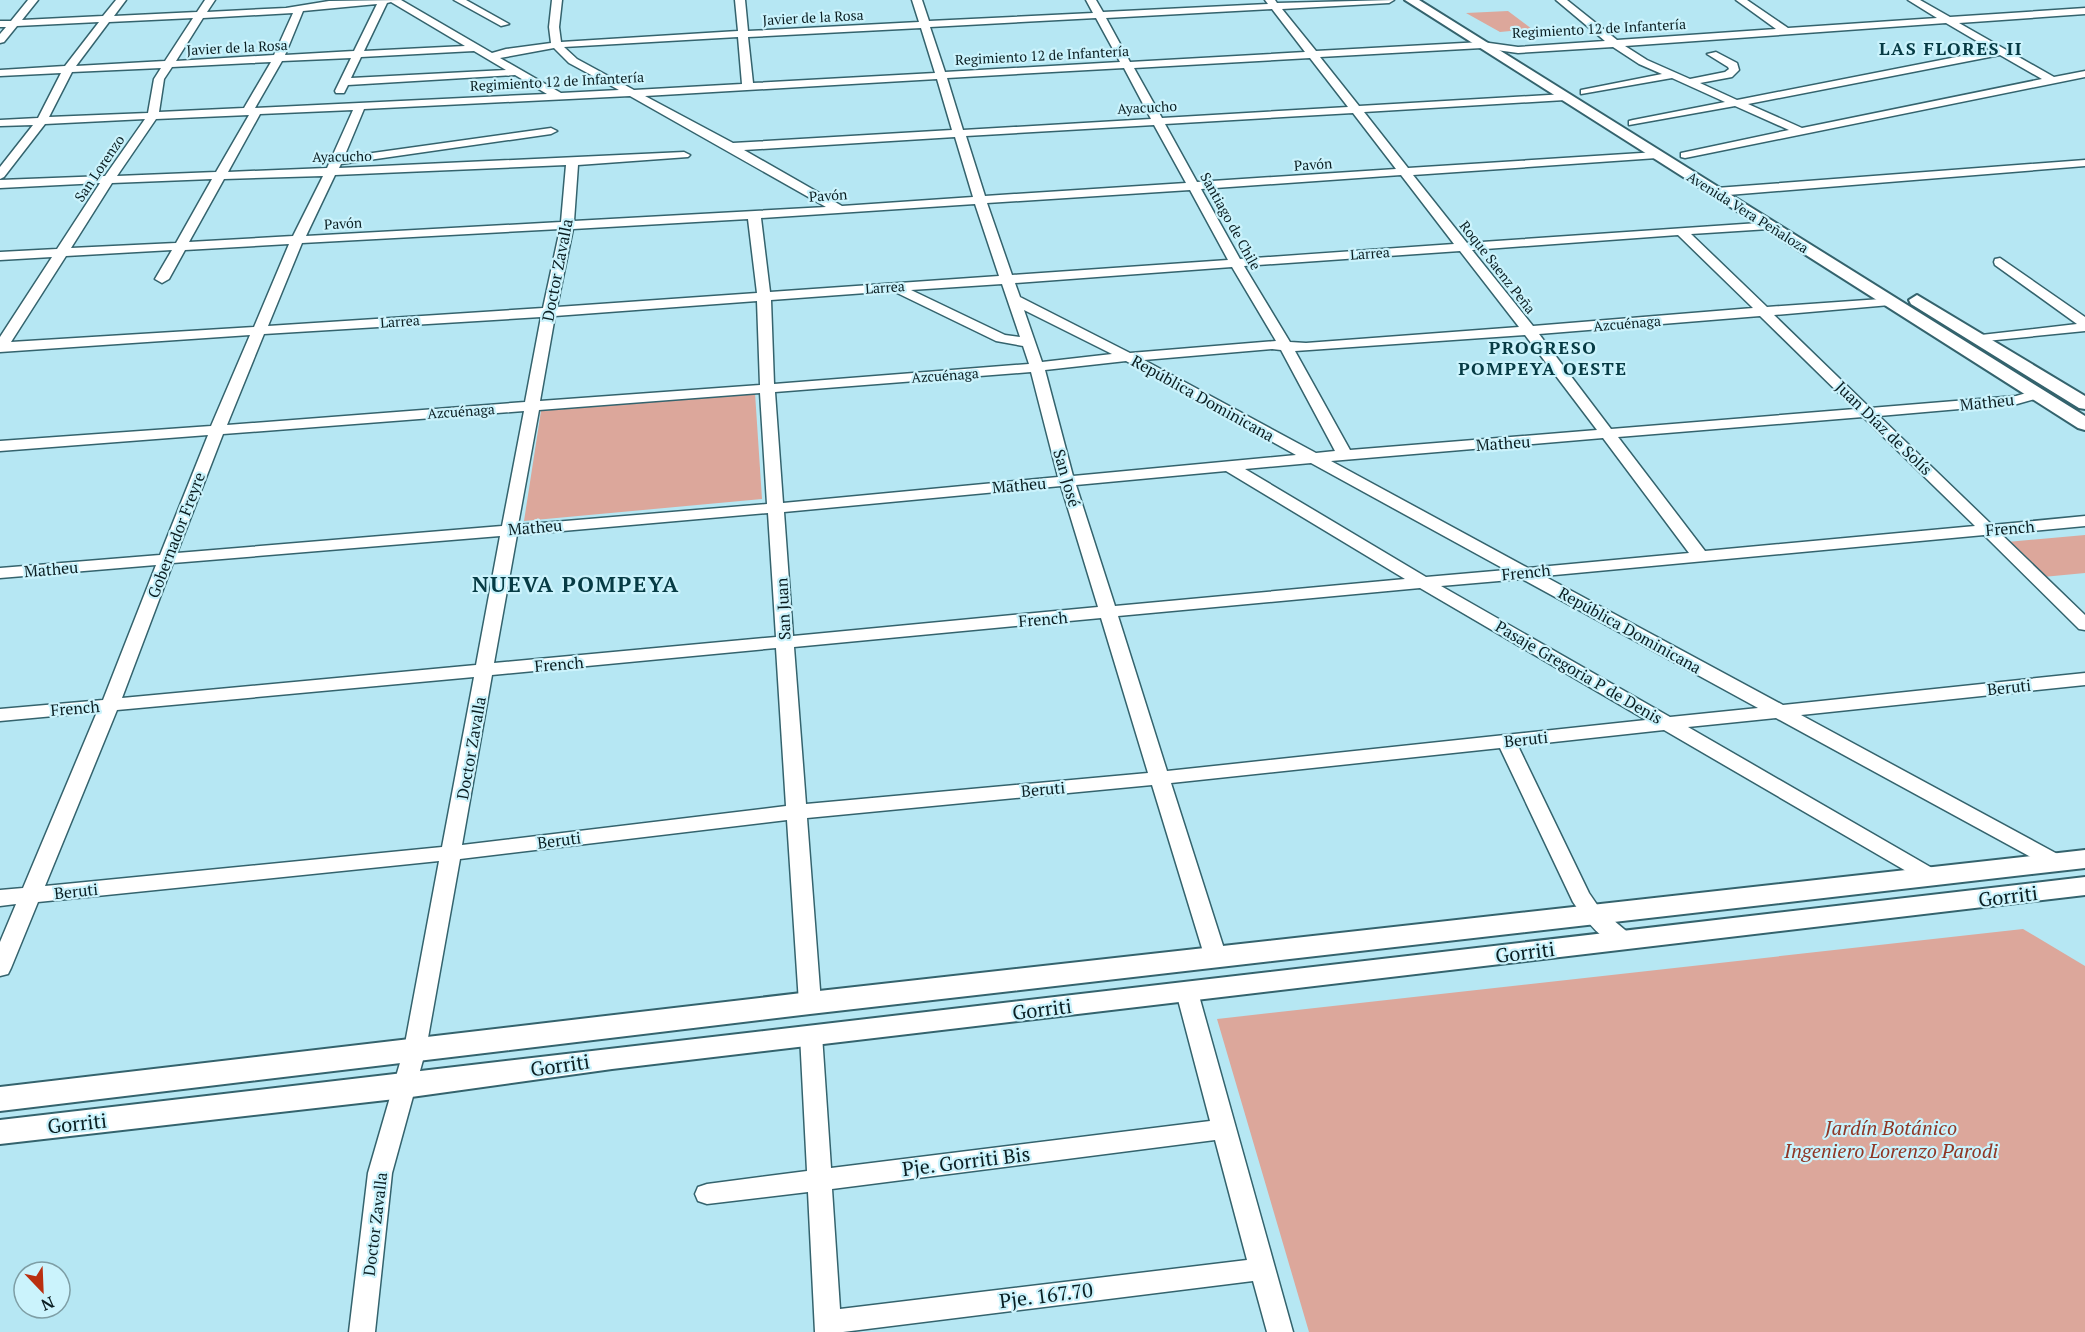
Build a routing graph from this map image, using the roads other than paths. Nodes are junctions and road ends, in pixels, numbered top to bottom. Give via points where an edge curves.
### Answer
1 (33, 0) edge
2 (121, 0) edge
3 (210, 0) edge
4 (389, 0) edge
5 (557, 0) edge
6 (740, 0) edge
7 (917, 0) edge
8 (1091, 0) edge
9 (1389, 0) edge
10 (1411, 0) edge
11 (1434, 0) edge
12 (1561, 0) edge
13 (1741, 0) edge
14 (1913, 0) edge
15 (467, 2) edge
16 (1272, 3) edge
17 (299, 10) junction
18 (2085, 11) edge
19 (199, 15) junction
20 (1100, 16) junction
21 (1462, 17) dead end
22 (106, 19) junction
23 (1947, 21) junction
24 (13, 23) junction
25 (0, 24) edge
26 (504, 24) dead end
27 (926, 25) junction
28 (1785, 31) junction
29 (743, 35) junction
30 (1486, 39) junction
31 (0, 40) edge
32 (1614, 43) junction
33 (555, 45) junction
34 (475, 48) junction
35 (1518, 50) junction
36 (2000, 52) junction
37 (358, 54) junction
38 (1712, 54) dead end
39 (1313, 55) junction
40 (491, 57) junction
41 (278, 58) junction
42 (1537, 62) dead end
43 (167, 64) junction
44 (1128, 65) junction
45 (68, 69) junction
46 (519, 72) junction
47 (0, 73) edge
48 (2085, 74) edge
49 (942, 75) junction
50 (1673, 75) junction
51 (2051, 80) junction
52 (344, 82) junction
53 (1691, 82) junction
54 (748, 86) junction
55 (1575, 92) junction
56 (634, 93) junction
57 (558, 96) junction
58 (1737, 102) junction
59 (360, 106) junction
60 (332, 107) junction
61 (1356, 110) junction
62 (252, 111) junction
63 (153, 116) junction
64 (42, 121) junction
65 (1159, 122) junction
66 (0, 123) edge
67 (1633, 123) junction
68 (551, 131) dead end
69 (1800, 131) junction
70 (960, 134) junction
71 (731, 147) junction
72 (684, 155) dead end
73 (1657, 155) junction
74 (1685, 155) junction
75 (572, 162) junction
76 (2085, 163) edge
77 (333, 166) junction
78 (1405, 173) junction
79 (218, 174) junction
80 (0, 175) edge
81 (108, 179) junction
82 (1717, 181) junction
83 (0, 184) edge
84 (1194, 186) junction
85 (1742, 191) junction
86 (980, 200) junction
87 (839, 209) junction
88 (754, 215) junction
89 (567, 225) junction
90 (1769, 225) junction
91 (1682, 232) junction
92 (297, 241) junction
93 (1463, 247) junction
94 (178, 248) junction
95 (60, 253) junction
96 (0, 256) edge
97 (2000, 262) dead end
98 (1236, 263) junction
99 (1006, 278) junction
100 (162, 279) dead end
101 (892, 286) junction
102 (764, 296) junction
103 (1013, 299) junction
104 (1890, 301) junction
105 (549, 312) junction
106 (1764, 312) junction
107 (2085, 325) edge
108 (259, 331) junction
109 (1530, 332) junction
110 (1980, 339) junction
111 (1028, 343) junction
112 (1286, 346) junction
113 (0, 347) edge
114 (1128, 357) junction
115 (1037, 367) junction
116 (769, 388) junction
117 (2037, 394) junction
118 (2085, 404) edge
119 (532, 406) junction
120 (1867, 412) junction
121 (2085, 424) edge
122 (217, 430) junction
123 (1607, 434) junction
124 (0, 446) edge
125 (1346, 455) junction
126 (1313, 458) junction
127 (1227, 465) junction
128 (1067, 481) junction
129 (777, 508) junction
130 (2085, 521) edge
131 (510, 529) junction
132 (1988, 530) junction
133 (1699, 555) junction
134 (166, 560) junction
135 (1524, 572) junction
136 (0, 573) edge
137 (1422, 582) junction
138 (1110, 613) junction
139 (2085, 625) edge
140 (784, 642) junction
141 (486, 671) junction
142 (2085, 679) edge
143 (110, 704) junction
144 (1780, 712) junction
145 (0, 715) edge
146 (1667, 723) junction
147 (1506, 741) junction
148 (1160, 778) junction
149 (797, 812) junction
150 (452, 853) junction
151 (2085, 859) edge
152 (2056, 862) junction
153 (1932, 877) junction
154 (2085, 886) edge
155 (32, 895) junction
156 (0, 898) edge
157 (1593, 914) junction
158 (1623, 941) junction
159 (1216, 958) junction
160 (0, 968) edge
161 (1187, 992) junction
162 (810, 1003) junction
163 (811, 1035) junction
164 (415, 1049) junction
165 (404, 1086) junction
166 (0, 1099) edge
167 (1225, 1129) junction
168 (0, 1132) edge
169 (819, 1179) junction
170 (707, 1194) dead end
171 (1263, 1269) junction
172 (828, 1327) edge
173 (362, 1332) edge
174 (1280, 1332) edge

1 - 24 street
2 - 22 street
3 - 19 street, San Lorenzo
4 - 17 street
4 - 34 street
4 - 37 street
5 - 33 street
6 - 29 street
7 - 27 street, San José
8 - 20 street, Santiago de Chile
9 - 16 street, Javier de la Rosa
10 - 30 main road, Avenida Vera Peñaloza
11 - 21 main road
12 - 32 street
13 - 28 street
14 - 23 street
15 - 26 street
16 - 20 street, Javier de la Rosa
16 - 39 street, Roque Saenz Peña
17 - 19 street
17 - 41 street
18 - 23 street, Regimiento 12 de Infantería
19 - 22 street
19 - 43 street, San Lorenzo
20 - 27 street, Javier de la Rosa
20 - 44 street, Santiago de Chile
22 - 24 street
22 - 45 street
23 - 28 street, Regimiento 12 de Infantería
23 - 36 street
24 - 25 street
24 - 31 street
27 - 29 street, Javier de la Rosa
27 - 49 street, San José
28 - 32 street, Regimiento 12 de Infantería
29 - 33 street, Javier de la Rosa
29 - 54 street
30 - 35 main road, Avenida Vera Peñaloza
30 - 39 street, Regimiento 12 de Infantería
30 - 55 main road, Avenida Vera Peñaloza
32 - 35 street, Regimiento 12 de Infantería
32 - 50 street via 1642,62
33 - 40 street, Javier de la Rosa
33 - 56 street via 573,61
34 - 37 street, Javier de la Rosa
34 - 40 street
35 - 42 main road, Avenida Vera Peñaloza
36 - 51 street
36 - 58 street
37 - 41 street, Javier de la Rosa
37 - 52 street
38 - 53 street via 1733,65 1734,70 1728,75
39 - 44 street, Regimiento 12 de Infantería
39 - 61 street, Roque Saenz Peña
40 - 46 street
41 - 43 street, Javier de la Rosa
41 - 62 street
43 - 45 street, Javier de la Rosa
43 - 63 street, San Lorenzo via 159,79
44 - 49 street, Regimiento 12 de Infantería
44 - 65 street, Santiago de Chile
45 - 47 street, Javier de la Rosa
45 - 64 street
46 - 52 street
46 - 57 street
48 - 51 street
49 - 54 street, Regimiento 12 de Infantería
49 - 70 street, San José
50 - 53 street
50 - 55 street, Ayacucho
51 - 69 street
52 - 60 street
53 - 58 street
54 - 56 street, Regimiento 12 de Infantería
55 - 61 street, Ayacucho
55 - 67 main road, Avenida Vera Peñaloza
55 - 73 main road, Avenida Vera Peñaloza
56 - 57 street, Regimiento 12 de Infantería
56 - 71 street
57 - 59 street, Regimiento 12 de Infantería
58 - 67 street
58 - 69 street
59 - 60 street, Regimiento 12 de Infantería
59 - 77 street, Gobernador Freyre
60 - 62 street, Regimiento 12 de Infantería
61 - 65 street, Ayacucho
61 - 78 street, Roque Saenz Peña
62 - 63 street, Regimiento 12 de Infantería
62 - 79 street
63 - 64 street, Regimiento 12 de Infantería
63 - 81 street, San Lorenzo
64 - 66 street, Regimiento 12 de Infantería
64 - 80 street
65 - 70 street, Ayacucho
65 - 84 street, Santiago de Chile
67 - 74 main road, Avenida Vera Peñaloza
68 - 77 street
69 - 74 street
70 - 71 street, Ayacucho
70 - 86 street, San José
71 - 87 street
72 - 75 street, Ayacucho
73 - 78 street, Pavón
73 - 82 main road, Avenida Vera Peñaloza
74 - 82 main road, Avenida Vera Peñaloza
75 - 77 street, Ayacucho via 400,170
75 - 89 street, Doctor Zavalla
76 - 85 street
77 - 79 street, Ayacucho
77 - 92 street, Gobernador Freyre
78 - 84 street, Pavón
78 - 93 street, Roque Saenz Peña
79 - 81 street, Ayacucho
79 - 94 street
81 - 83 street, Ayacucho
81 - 95 street, San Lorenzo
82 - 85 main road, Avenida Vera Peñaloza
82 - 90 main road, Avenida Vera Peñaloza
84 - 86 street, Pavón
84 - 98 street, Santiago de Chile
85 - 110 main road, Avenida Vera Peñaloza
86 - 87 street, Pavón
86 - 99 street, San José
87 - 88 street, Pavón
88 - 89 street, Pavón
88 - 102 street, San Juan
89 - 92 street, Pavón
89 - 105 street, Doctor Zavalla
90 - 91 street, Larrea
90 - 104 main road, Avenida Vera Peñaloza
91 - 93 street, Larrea
91 - 106 street, Juan Díaz de Solís
92 - 94 street, Pavón
92 - 108 street, Gobernador Freyre
93 - 98 street, Larrea
93 - 109 street, Roque Saenz Peña
94 - 95 street, Pavón
94 - 100 street
95 - 96 street, Pavón
95 - 113 street, San Lorenzo
97 - 107 street
98 - 99 street, Larrea
98 - 112 street, Santiago de Chile
99 - 101 street, Larrea
99 - 103 street, San José
101 - 102 street, Larrea
101 - 111 street via 1001,338
102 - 105 street, Larrea
102 - 116 street, San Juan
103 - 111 street, San José
103 - 114 street, República Dominicana
104 - 106 street, Azcuénaga
104 - 117 main road, Avenida Vera Peñaloza
105 - 108 street, Larrea
105 - 119 street, Doctor Zavalla
106 - 109 street, Azcuénaga
106 - 120 street, Juan Díaz de Solís
107 - 110 street
108 - 113 street, Larrea
108 - 122 street, Gobernador Freyre
109 - 112 street, Azcuénaga
109 - 123 street, Roque Saenz Peña
110 - 118 main road, Avenida Vera Peñaloza
111 - 115 street, San José
112 - 114 street, Azcuénaga
112 - 125 street, Santiago de Chile
114 - 115 street, Azcuénaga
114 - 126 street, República Dominicana
115 - 116 street, Azcuénaga
115 - 128 street, San José
116 - 119 street, Azcuénaga
116 - 129 street, San Juan
117 - 120 street, Matheu via 2017,400
117 - 121 main road, Avenida Vera Peñaloza
119 - 122 street, Azcuénaga
119 - 131 street, Doctor Zavalla
120 - 123 street, Matheu
120 - 132 street, Juan Díaz de Solís
122 - 124 street, Azcuénaga
122 - 134 street, Gobernador Freyre
123 - 125 street, Matheu
123 - 133 street, Roque Saenz Peña
125 - 126 street, Matheu
126 - 127 street, Matheu
126 - 135 street, República Dominicana
127 - 128 street, Matheu
127 - 137 street, Pasaje Gregoria P de Denis
128 - 129 street, Matheu
128 - 138 street, San José
129 - 131 street, Matheu
129 - 140 street, San Juan
130 - 132 street, French
131 - 134 street, Matheu
131 - 141 street, Doctor Zavalla
132 - 133 street, French
132 - 139 street, Juan Díaz de Solís
133 - 135 street, French
134 - 136 street, Matheu
134 - 143 street, Gobernador Freyre
135 - 137 street, French
135 - 144 street, República Dominicana
137 - 138 street, French
137 - 146 street, Pasaje Gregoria P de Denis
138 - 140 street, French
138 - 148 street, San José
140 - 141 street, French
140 - 149 street, San Juan
141 - 143 street, French
141 - 150 street, Doctor Zavalla
142 - 144 street, Beruti
143 - 145 street, French
143 - 155 street, Gobernador Freyre
144 - 146 street, Beruti
144 - 152 street, República Dominicana
146 - 147 street, Beruti
146 - 153 street, Pasaje Gregoria P de Denis
147 - 148 street, Beruti
147 - 157 street via 1580,897
148 - 149 street, Beruti
148 - 159 street, San José
149 - 150 street, Beruti
149 - 162 street, San Juan
150 - 155 street, Beruti
150 - 164 street, Doctor Zavalla
151 - 152 main road, Gorriti
152 - 153 main road, Gorriti
153 - 157 main road, Gorriti
154 - 158 main road, Gorriti
155 - 156 street, Beruti
155 - 160 street, Gobernador Freyre
157 - 158 street
157 - 159 main road, Gorriti
158 - 161 main road, Gorriti
159 - 162 main road, Gorriti
161 - 163 main road, Gorriti
161 - 167 street
162 - 164 main road, Gorriti
163 - 165 main road, Gorriti
163 - 169 street
164 - 165 street, Doctor Zavalla
164 - 166 main road, Gorriti
165 - 168 main road, Gorriti
165 - 173 street, Doctor Zavalla via 380,1173
167 - 169 street, Pje. Gorriti Bis
167 - 171 street
169 - 170 street, Pje. Gorriti Bis
169 - 172 street
171 - 172 street, Pje. 167.70
171 - 174 street

